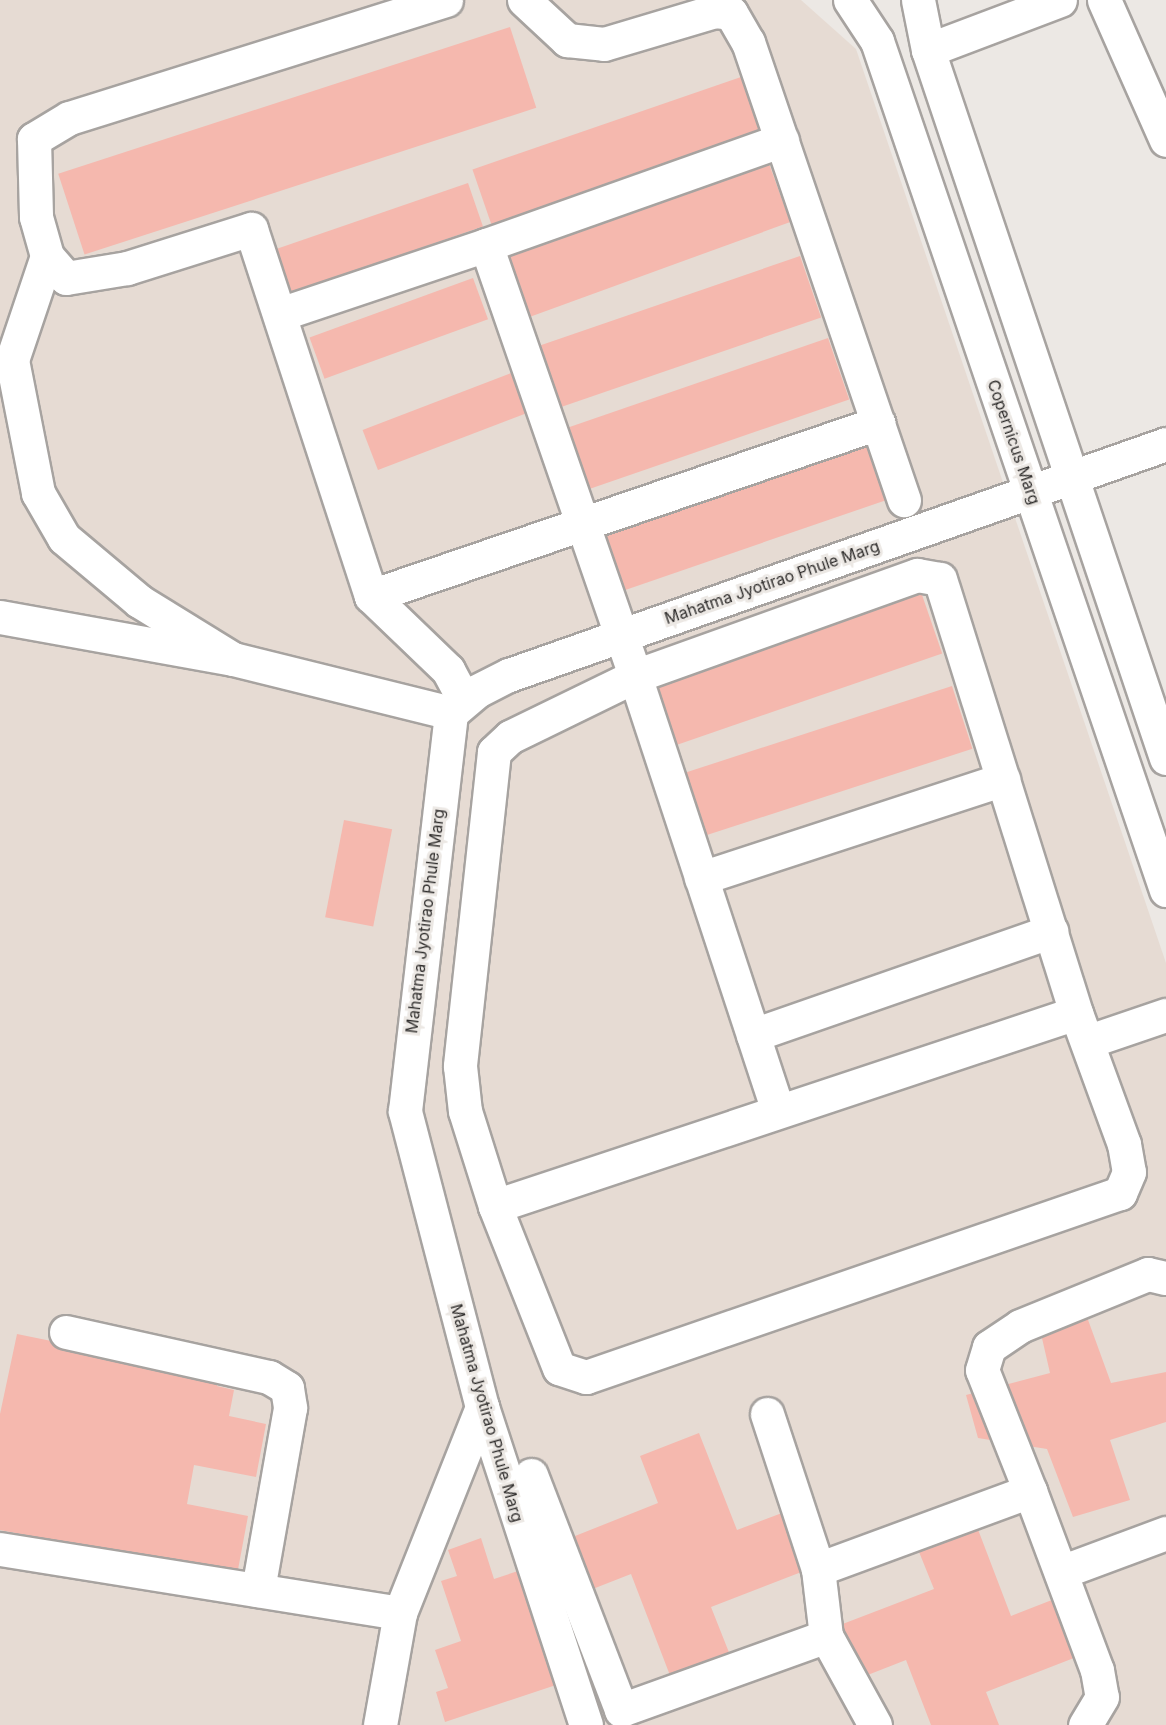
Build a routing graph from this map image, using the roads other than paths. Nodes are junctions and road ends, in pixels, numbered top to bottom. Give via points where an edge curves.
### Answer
1 (446, 0) edge
2 (524, 0) edge
3 (850, 0) edge
4 (1060, 0) edge
5 (1104, 0) edge
6 (922, 25) edge
7 (877, 41) junction
8 (782, 140) junction
9 (1166, 140) edge
10 (486, 245) junction
11 (47, 256) junction
12 (280, 314) junction
13 (878, 423) junction
14 (1166, 444) edge
15 (1072, 478) junction
16 (1030, 491) junction
17 (904, 500) dead end
18 (583, 527) junction
19 (371, 596) junction
20 (0, 617) edge
21 (623, 635) junction
22 (233, 659) junction
23 (635, 676) junction
24 (458, 707) junction
25 (1166, 758) edge
26 (1003, 779) junction
27 (701, 878) junction
28 (1166, 890) edge
29 (1051, 931) junction
30 (1166, 1015) edge
31 (1083, 1027) junction
32 (753, 1035) junction
33 (778, 1112) junction
34 (495, 1206) junction
35 (1166, 1278) edge
36 (66, 1332) dead end
37 (482, 1407) junction
38 (766, 1414) dead end
39 (531, 1475) dead end
40 (1030, 1491) junction
41 (1166, 1533) edge
42 (0, 1548) edge
43 (818, 1569) junction
44 (1061, 1572) junction
45 (258, 1590) junction
46 (400, 1613) junction
47 (826, 1636) junction
48 (380, 1725) edge
49 (586, 1725) edge
50 (875, 1725) edge
51 (1085, 1725) edge

1 - 11 street via 69,118 34,139 36,217
2 - 8 street via 567,39 604,44 715,11 731,13 748,42
3 - 7 street, Copernicus Marg
4 - 6 street
5 - 9 street
6 - 7 street
6 - 15 street
7 - 16 street, Copernicus Marg
8 - 10 street
8 - 13 street
10 - 12 street
10 - 18 street
11 - 12 street via 66,278 87,276 251,229
11 - 22 street via 12,360 38,493 64,538 114,580
12 - 19 street
13 - 17 street
13 - 18 street
14 - 15 street, Mahatma Jyotirao Phule Marg
15 - 16 street, Mahatma Jyotirao Phule Marg
15 - 25 street
16 - 21 street, Mahatma Jyotirao Phule Marg
16 - 28 street, Copernicus Marg
18 - 19 street
18 - 21 street
19 - 24 street via 448,670
20 - 22 street
21 - 23 street
21 - 24 street, Mahatma Jyotirao Phule Marg via 509,675
22 - 24 street
23 - 26 street via 917,575 940,579
23 - 27 street
23 - 34 street via 510,737 494,752 460,1066 465,1111
24 - 37 street, Mahatma Jyotirao Phule Marg via 405,1102
26 - 27 street
26 - 29 street
27 - 32 street
29 - 31 street
29 - 32 street
30 - 31 street
31 - 33 street
31 - 34 street via 1124,1144 1130,1172 1120,1193 586,1377 559,1368
32 - 33 street
33 - 34 street
35 - 40 street via 1148,1274 1020,1326 989,1347 982,1370
36 - 45 street via 269,1377 288,1388 290,1408
37 - 46 street
37 - 49 street, Mahatma Jyotirao Phule Marg
38 - 43 street
39 - 47 street via 621,1710
40 - 43 street
40 - 44 street
41 - 44 street
42 - 45 street
43 - 47 street
44 - 51 street via 1102,1697
45 - 46 street
46 - 48 street
47 - 50 street

